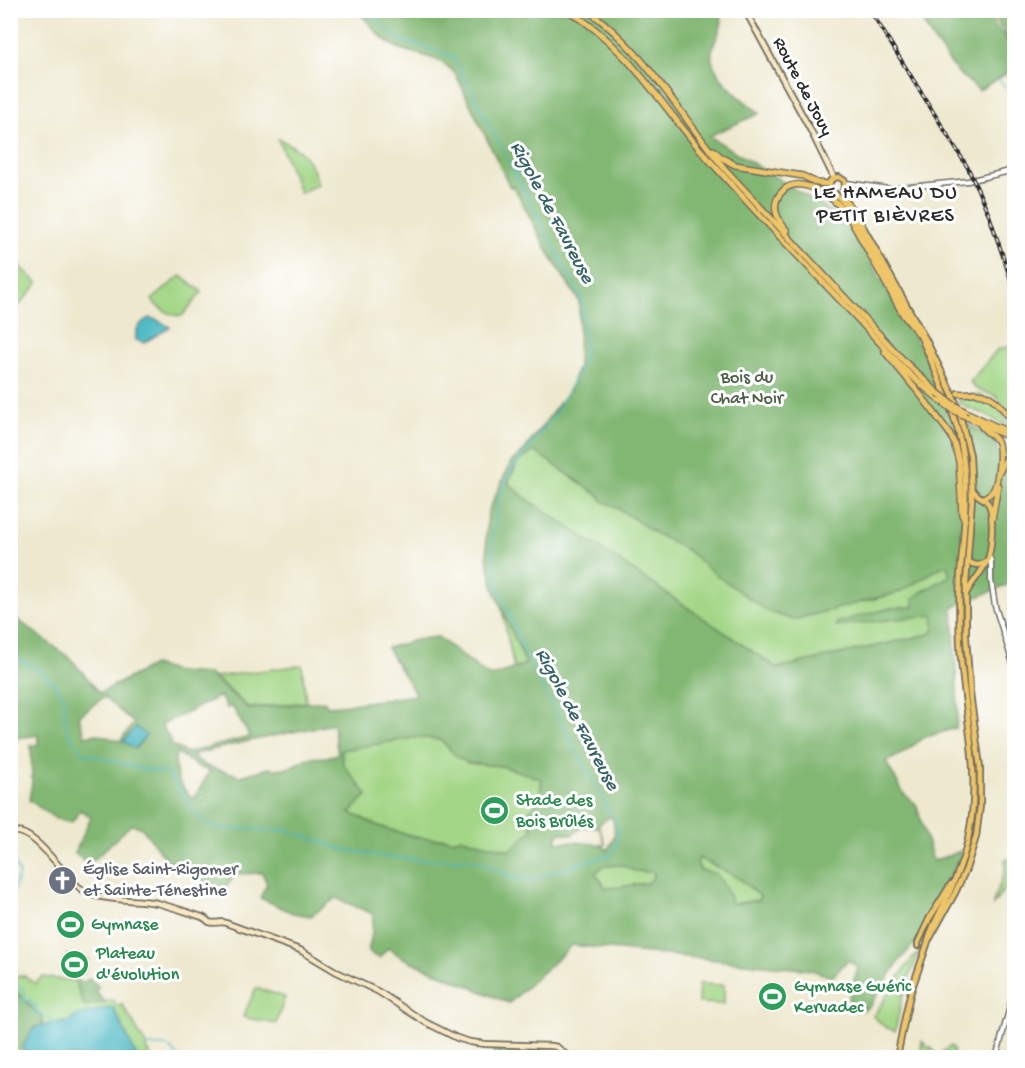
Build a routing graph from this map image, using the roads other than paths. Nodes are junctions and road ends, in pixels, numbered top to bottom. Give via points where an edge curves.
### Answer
1 (567, 10) edge
2 (587, 10) edge
3 (745, 10) edge
4 (706, 146) junction
5 (1014, 170) edge
6 (834, 178) junction
7 (846, 183) junction
8 (830, 184) junction
9 (843, 191) junction
10 (836, 193) junction
11 (787, 235) junction
12 (918, 333) junction
13 (880, 343) junction
14 (946, 381) junction
15 (958, 393) joint
16 (965, 414) junction
17 (1014, 423) edge
18 (980, 424) junction
19 (1014, 434) edge
20 (1014, 439) edge
21 (1014, 452) edge
22 (972, 487) junction
23 (983, 498) junction
24 (965, 520) junction
25 (992, 520) junction
26 (962, 556) junction
27 (989, 556) junction
28 (968, 560) junction
29 (987, 562) junction
30 (966, 594) junction
31 (1014, 667) edge
32 (10, 832) edge
33 (958, 871) junction
34 (930, 938) junction
35 (918, 946) dead end
36 (1014, 992) edge
37 (570, 1058) edge
38 (897, 1058) edge
39 (996, 1058) edge

1 - 13 highway via 603,36 631,65 717,169
2 - 4 highway via 621,38 646,66
3 - 6 main road, Route de Jouy
4 - 8 highway via 735,165
4 - 11 highway
5 - 7 street via 968,181 889,189
6 - 7 main road
6 - 8 main road
7 - 9 main road
8 - 10 main road
9 - 10 main road
9 - 14 main road
10 - 12 main road
11 - 12 highway via 775,204 785,189 804,186 835,202 848,216
11 - 16 highway, bridge via 906,363
12 - 24 main road via 953,414 961,443
13 - 16 highway, bridge via 917,381 953,410
13 - 24 highway via 950,434 959,462
14 - 15 main road
14 - 22 main road via 970,455
15 - 17 highway via 989,396
16 - 18 highway
16 - 19 highway
18 - 20 highway
18 - 23 highway via 995,438 1000,451 995,488
21 - 25 highway via 1000,470
22 - 23 main road via 975,495
22 - 28 main road
23 - 25 main road via 990,507
24 - 26 main road
25 - 27 main road
26 - 28 main road
26 - 33 main road via 960,644 974,802
27 - 29 main road
27 - 31 street via 995,606
28 - 29 main road via 979,566
28 - 30 main road
29 - 30 main road
30 - 34 main road via 968,669 980,767 979,816 966,869
32 - 37 main road via 24,833 85,891 157,903 289,945 457,1038 485,1044 557,1047
33 - 34 main road
33 - 35 main road
34 - 38 main road via 909,998
36 - 39 street

